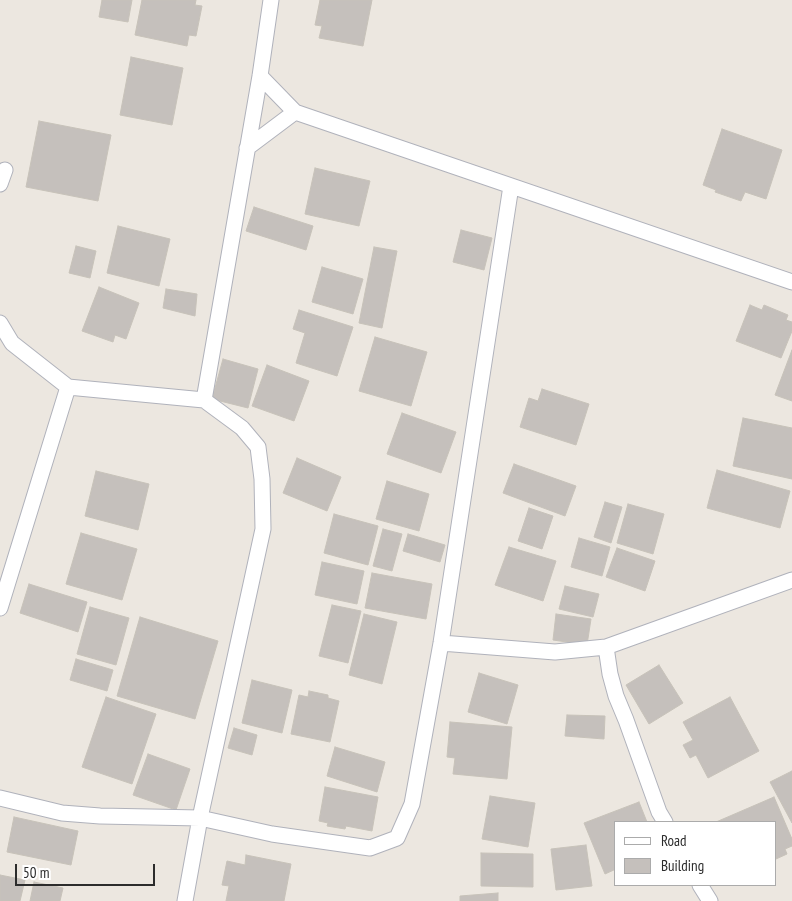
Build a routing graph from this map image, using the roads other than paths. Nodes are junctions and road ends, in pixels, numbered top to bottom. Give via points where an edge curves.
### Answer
1 (271, 0) edge
2 (260, 76) junction
3 (295, 112) junction
4 (247, 148) junction
5 (511, 186) junction
6 (792, 282) edge
7 (0, 323) edge
8 (68, 387) junction
9 (204, 400) junction
10 (792, 580) edge
11 (0, 608) edge
12 (441, 643) junction
13 (606, 647) junction
14 (0, 798) edge
15 (200, 818) junction
16 (664, 821) edge
17 (701, 886) edge
18 (185, 901) edge
19 (710, 901) edge

1 - 2 street
2 - 3 street
2 - 4 street
3 - 4 street
3 - 5 street
4 - 9 street
5 - 6 street
5 - 12 street
7 - 8 street via 12,344
8 - 9 street
8 - 11 street
9 - 15 street via 242,428 258,447 264,529
10 - 13 street
12 - 13 street via 555,652
12 - 15 street via 412,804 397,838 370,848 272,834
13 - 16 street via 616,696
14 - 15 street via 62,814
15 - 18 street
17 - 19 street

